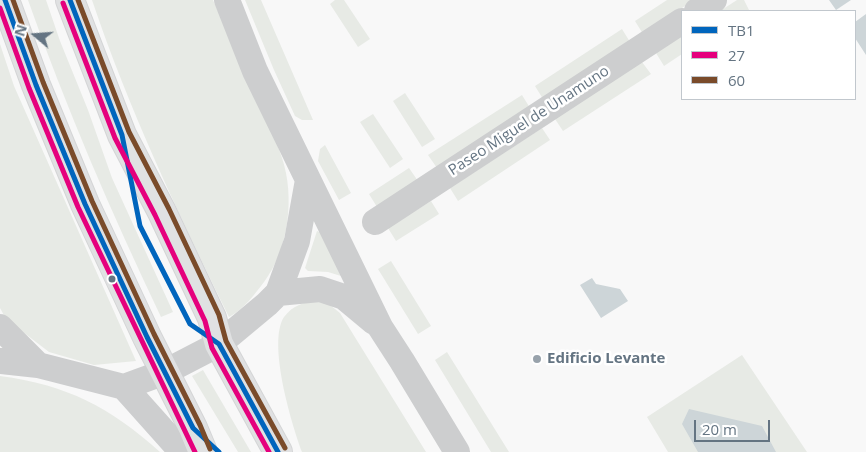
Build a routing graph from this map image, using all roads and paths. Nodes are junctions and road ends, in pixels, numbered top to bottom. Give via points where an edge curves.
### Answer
1 (5, 0) edge
2 (70, 0) edge
3 (227, 0) edge
4 (714, 0) edge
5 (699, 10) edge
6 (681, 22) edge
7 (308, 180) junction
8 (375, 222) dead end
9 (278, 293) junction
10 (0, 327) edge
11 (380, 327) junction
12 (219, 344) junction
13 (0, 361) edge
14 (38, 365) junction
15 (165, 372) junction
16 (124, 387) junction
17 (182, 452) edge
18 (203, 452) edge
19 (278, 452) edge
20 (457, 452) edge

1 - 15 main road via 85,204
2 - 12 main road via 122,135 212,318
3 - 7 street via 255,71
4 - 5 street
6 - 8 street, Paseo Miguel de Unamuno
7 - 9 street via 297,241
7 - 11 street
9 - 11 street via 320,289 344,297
9 - 12 street
10 - 14 street
11 - 20 street
12 - 15 street
12 - 19 main road
13 - 14 street
14 - 16 street
15 - 16 street
15 - 18 main road
16 - 17 street

